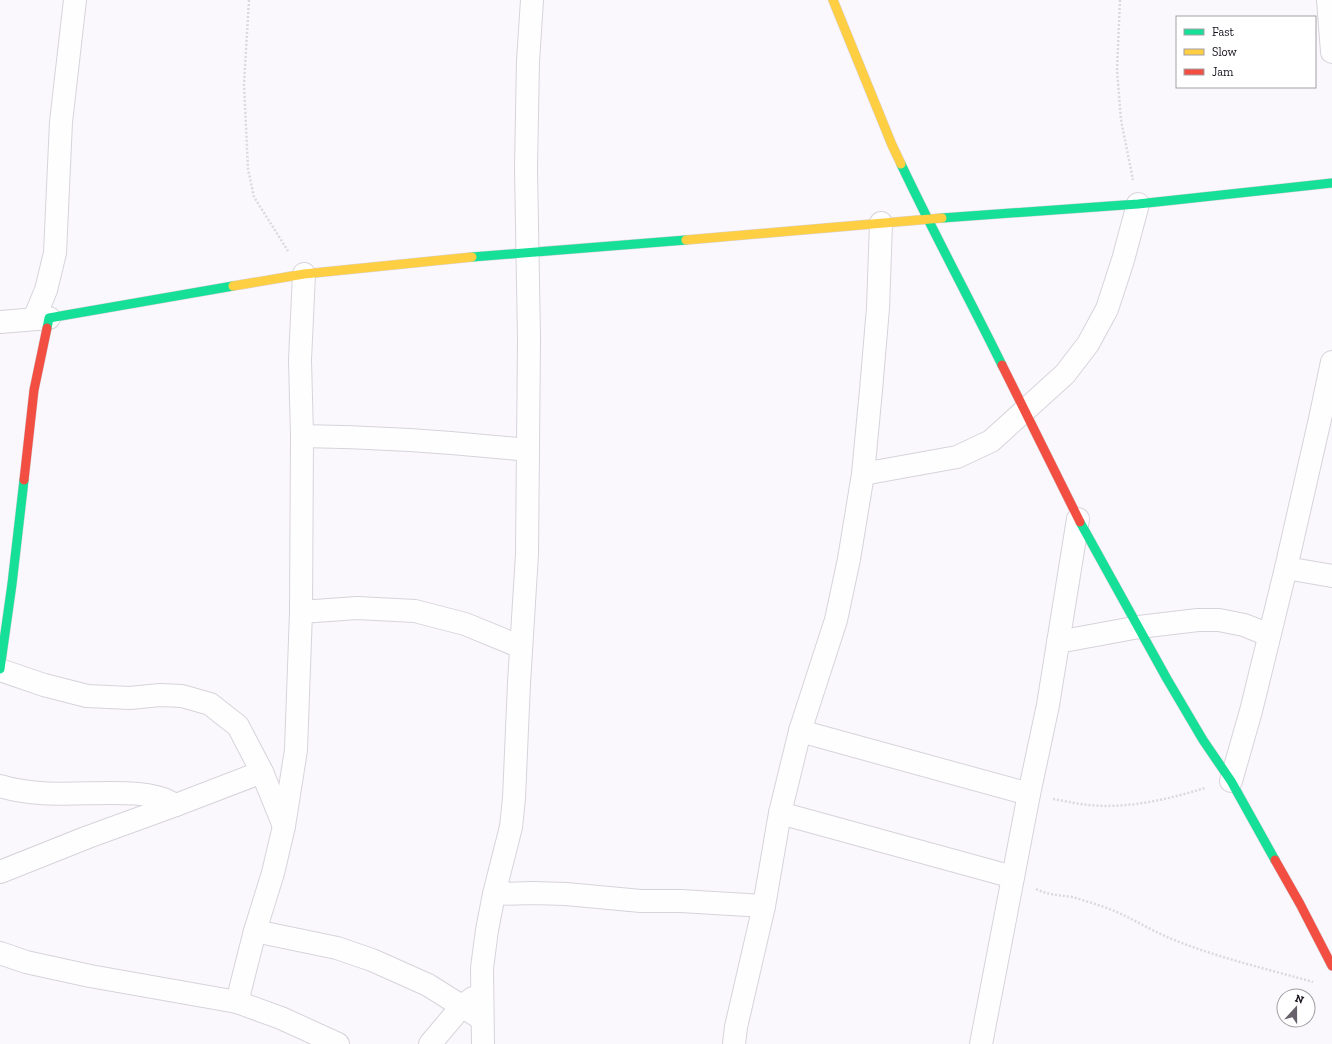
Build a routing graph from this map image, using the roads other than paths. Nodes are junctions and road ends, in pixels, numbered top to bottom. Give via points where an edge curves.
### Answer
1 (75, 0) edge
2 (532, 0) edge
3 (833, 0) edge
4 (1328, 0) edge
5 (1332, 52) edge
6 (1332, 184) edge
7 (1138, 204) junction
8 (927, 219) junction
9 (881, 223) junction
10 (527, 252) junction
11 (304, 274) junction
12 (41, 319) junction
13 (0, 322) edge
14 (1332, 362) edge
15 (1025, 411) junction
16 (302, 436) junction
17 (527, 450) junction
18 (863, 474) junction
19 (1078, 519) junction
20 (1286, 568) junction
21 (1332, 576) edge
22 (301, 612) junction
23 (1139, 627) junction
24 (1269, 635) junction
25 (1058, 642) junction
26 (521, 647) junction
27 (0, 669) edge
28 (800, 731) junction
29 (262, 772) junction
30 (1231, 781) junction
31 (0, 786) edge
32 (1029, 794) junction
33 (176, 805) junction
34 (780, 813) junction
35 (284, 826) junction
36 (0, 872) edge
37 (1013, 877) junction
38 (494, 894) junction
39 (764, 906) junction
40 (255, 931) junction
41 (0, 953) edge
42 (1332, 966) edge
43 (481, 994) junction
44 (236, 1002) junction
45 (462, 1006) junction
46 (482, 1019) junction
47 (338, 1044) edge
48 (430, 1044) edge
49 (483, 1044) edge
50 (734, 1044) edge
51 (981, 1044) edge

1 - 12 street via 61,122 55,253
2 - 10 street via 528,61
3 - 8 street via 892,145
4 - 5 street
6 - 7 street
7 - 8 street
7 - 15 street via 1106,309 1088,344 1064,374
8 - 9 street
8 - 15 street
9 - 10 street
9 - 18 street via 878,308
10 - 11 street
10 - 17 street
11 - 12 street
11 - 16 street via 300,360
12 - 13 street
12 - 27 street via 12,584
14 - 20 street
15 - 18 street via 990,441 958,457
15 - 19 street
16 - 17 street via 433,441
16 - 22 street
17 - 26 street via 527,554
18 - 28 street via 836,620
19 - 23 street
19 - 25 street
20 - 21 street
20 - 24 street
22 - 26 street via 357,608 415,611 465,624
22 - 35 street via 296,750
23 - 24 street via 1219,620
23 - 25 street
23 - 30 street via 1199,733
24 - 30 street
25 - 32 street
26 - 38 street via 511,827
27 - 29 street via 44,685 88,696 182,696 210,704 238,726
28 - 32 street
28 - 34 street
29 - 33 street
29 - 35 street
30 - 42 street
31 - 33 street via 47,793 145,795 161,798
32 - 37 street
33 - 36 street
34 - 37 street
34 - 39 street
35 - 40 street
37 - 51 street
38 - 39 street via 566,894 641,901
38 - 43 street via 482,968
39 - 50 street
40 - 44 street
40 - 45 street via 353,953 428,986
41 - 44 street via 26,962 90,976
43 - 45 street
43 - 46 street
44 - 47 street via 281,1018
45 - 46 street
45 - 48 street
46 - 49 street

